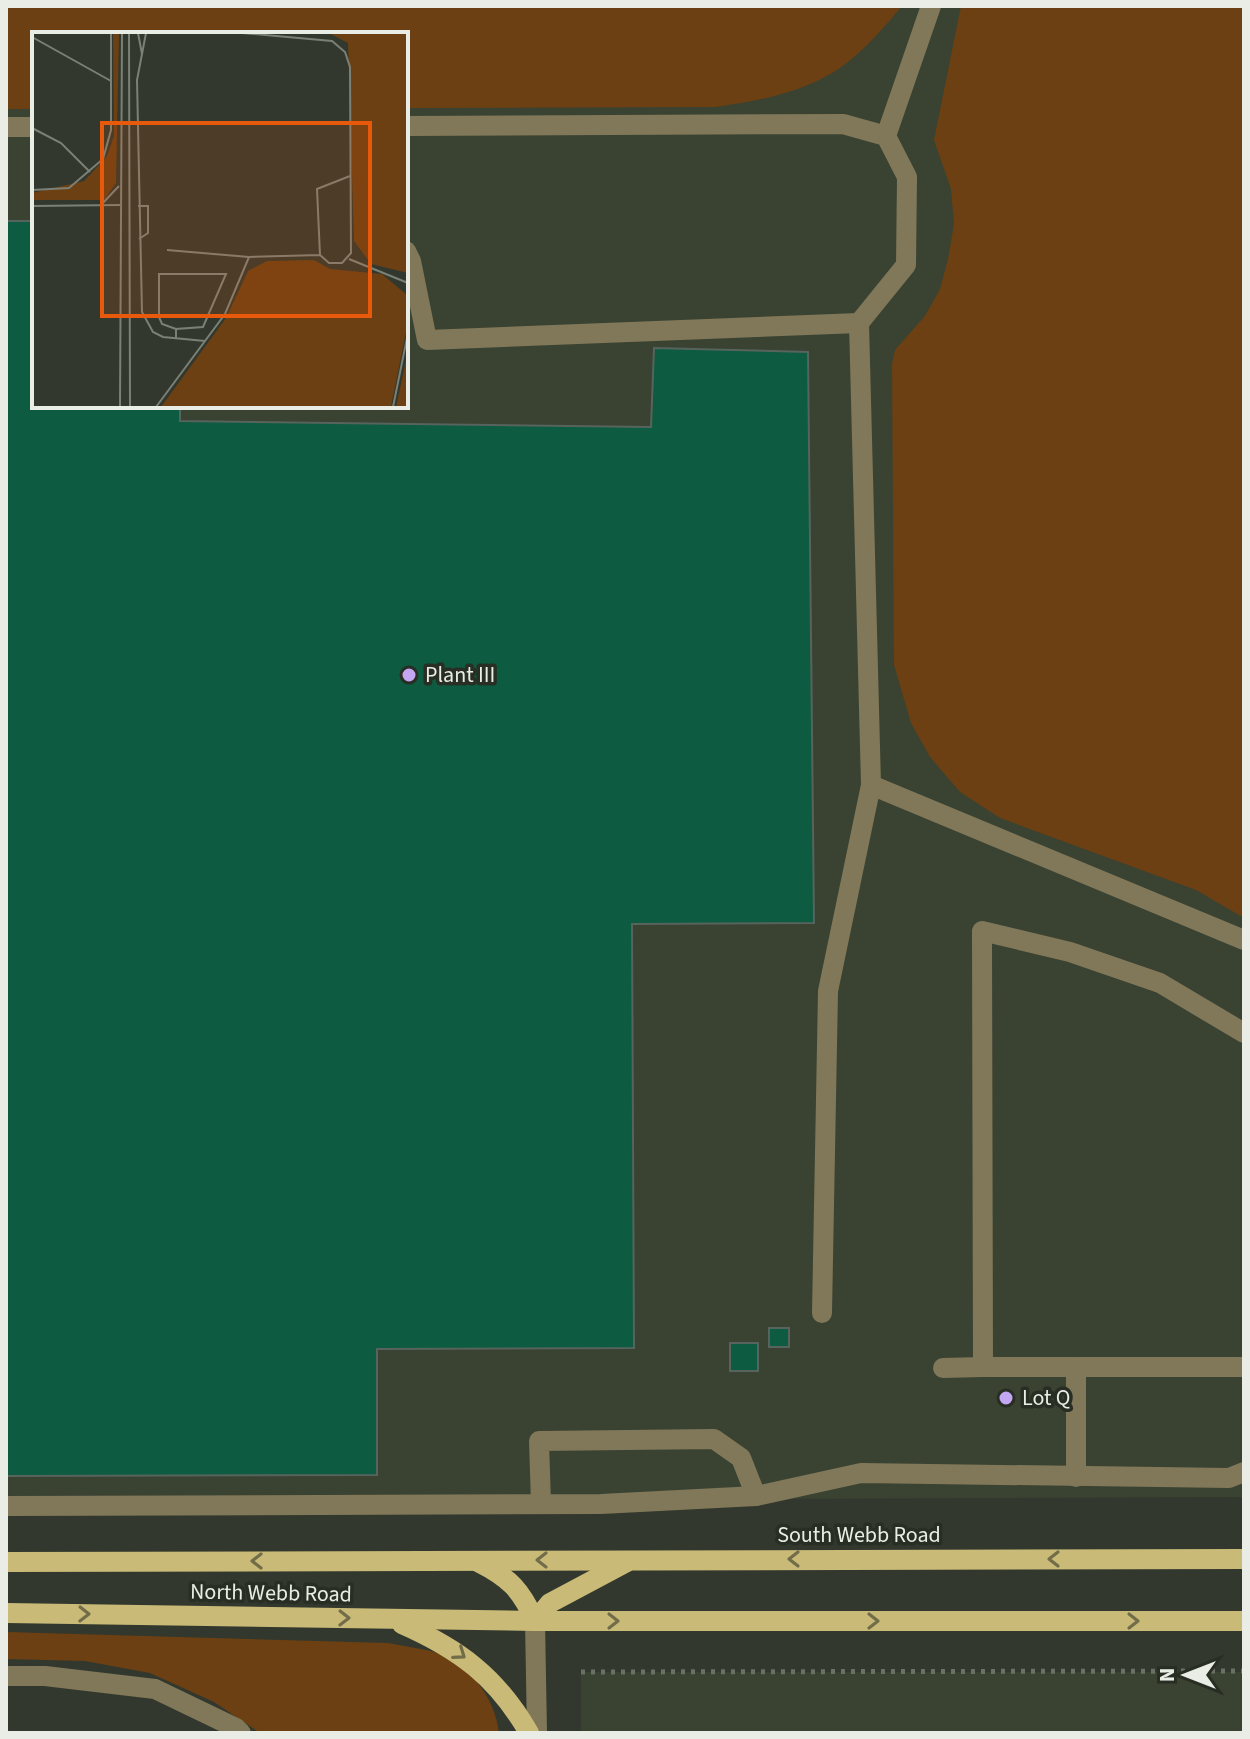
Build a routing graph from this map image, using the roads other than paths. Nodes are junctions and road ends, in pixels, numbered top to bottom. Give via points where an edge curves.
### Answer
1 (931, 6) edge
2 (408, 126) edge
3 (6, 127) edge
4 (32, 127) edge
5 (886, 136) junction
6 (408, 255) edge
7 (859, 323) junction
8 (871, 785) junction
9 (1244, 940) edge
10 (1244, 1033) edge
11 (822, 1313) dead end
12 (983, 1367) junction
13 (1244, 1367) edge
14 (943, 1368) dead end
15 (1076, 1368) junction
16 (1244, 1472) edge
17 (1076, 1477) junction
18 (756, 1496) junction
19 (541, 1504) junction
20 (6, 1506) edge
21 (1244, 1559) edge
22 (630, 1560) junction
23 (475, 1561) junction
24 (6, 1562) edge
25 (6, 1613) edge
26 (391, 1619) junction
27 (535, 1621) junction
28 (1244, 1621) edge
29 (6, 1676) edge
30 (241, 1733) edge
31 (529, 1733) edge
32 (537, 1733) edge

1 - 5 street
2 - 5 street via 843,124
3 - 4 street
5 - 7 street via 907,177 906,265
6 - 7 street via 427,340
7 - 8 street
8 - 9 street
8 - 11 street via 828,991
10 - 12 street via 1160,983 1070,952 982,931
12 - 14 street
12 - 15 street
13 - 15 street
15 - 17 street
16 - 17 street via 1229,1478
17 - 18 street via 861,1473
18 - 19 street
18 - 19 street via 741,1458 714,1439 539,1441
19 - 20 street
21 -> 22 main road, South Webb Road
22 -> 23 main road, South Webb Road
22 - 27 main road via 550,1603
23 -> 24 main road, North Webb Road
23 - 27 main road via 503,1575 524,1597
25 -> 26 main road, North Webb Road
26 - 27 main road, North Webb Road
26 -> 31 main road via 467,1658 495,1684
27 -> 28 main road
27 - 32 street
29 - 30 street via 155,1689

